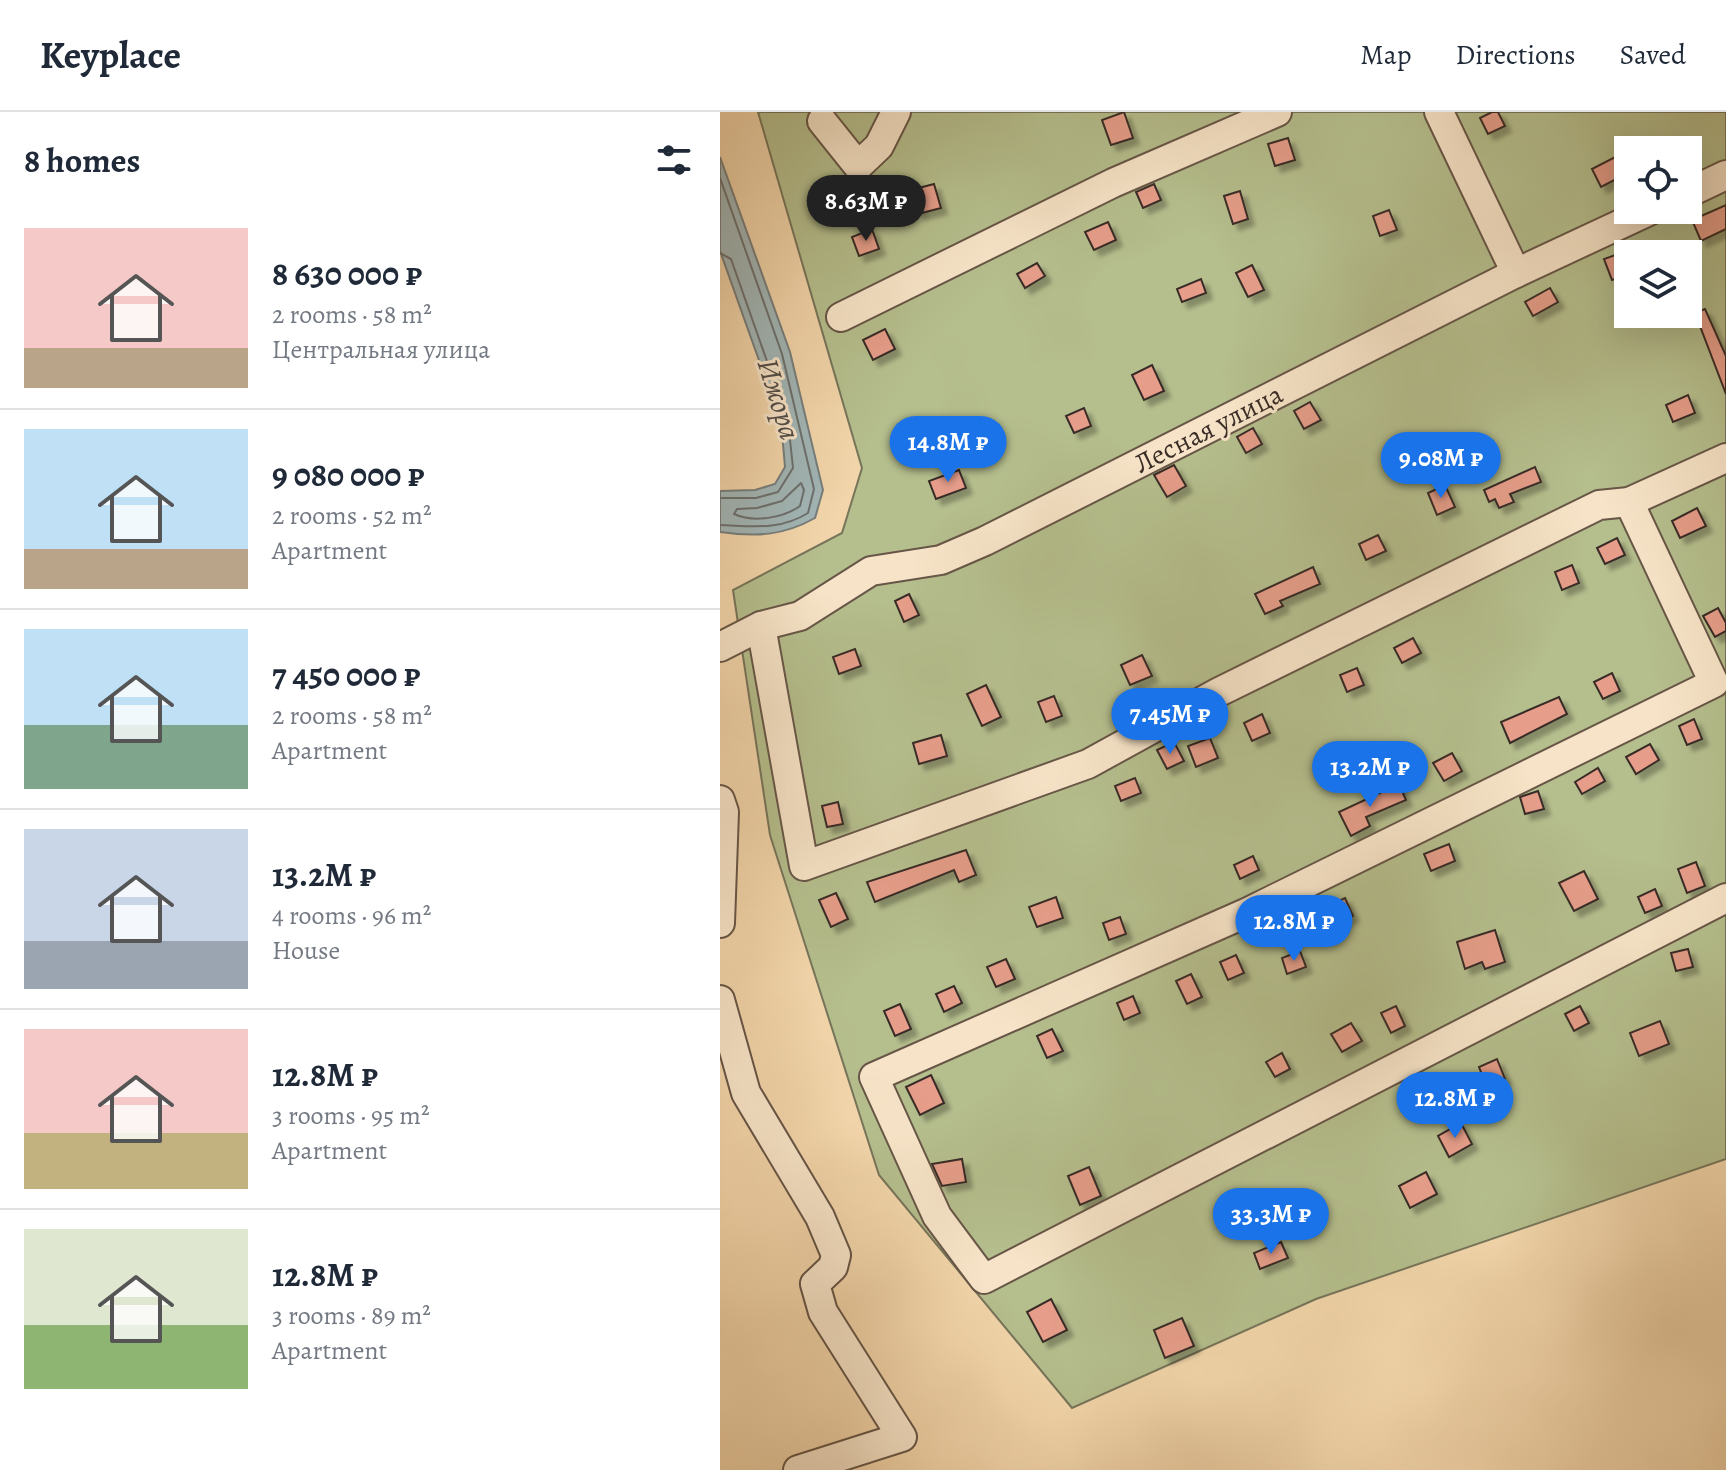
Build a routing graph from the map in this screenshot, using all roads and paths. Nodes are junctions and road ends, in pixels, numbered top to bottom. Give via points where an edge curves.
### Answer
1 (896, 112) edge
2 (1277, 112) edge
3 (1439, 112) edge
4 (822, 121) dead end
5 (1726, 175) edge
6 (1702, 186) edge
7 (1621, 224) edge
8 (1516, 273) junction
9 (841, 317) dead end
10 (1726, 458) edge
11 (1629, 502) junction
12 (761, 626) junction
13 (720, 647) edge
14 (1720, 680) edge
15 (720, 800) edge
16 (1726, 898) edge
17 (720, 923) edge
18 (720, 1000) edge
19 (798, 1470) edge

1 - 4 street via 879,146 858,166
2 - 9 street via 1113,183
3 - 8 street
5 - 6 street
7 - 8 street, Лесная улица
8 - 12 street, Лесная улица via 985,541 941,560 871,571 800,616
10 - 11 street
11 - 12 street via 1599,505 1219,692 1088,764 804,866
11 - 14 street
12 - 13 street, Лесная улица
14 - 16 street via 1246,913 874,1077 937,1216 984,1279
15 - 17 street
18 - 19 street via 746,1093 820,1217 836,1255 833,1267 815,1284 819,1304 902,1437

